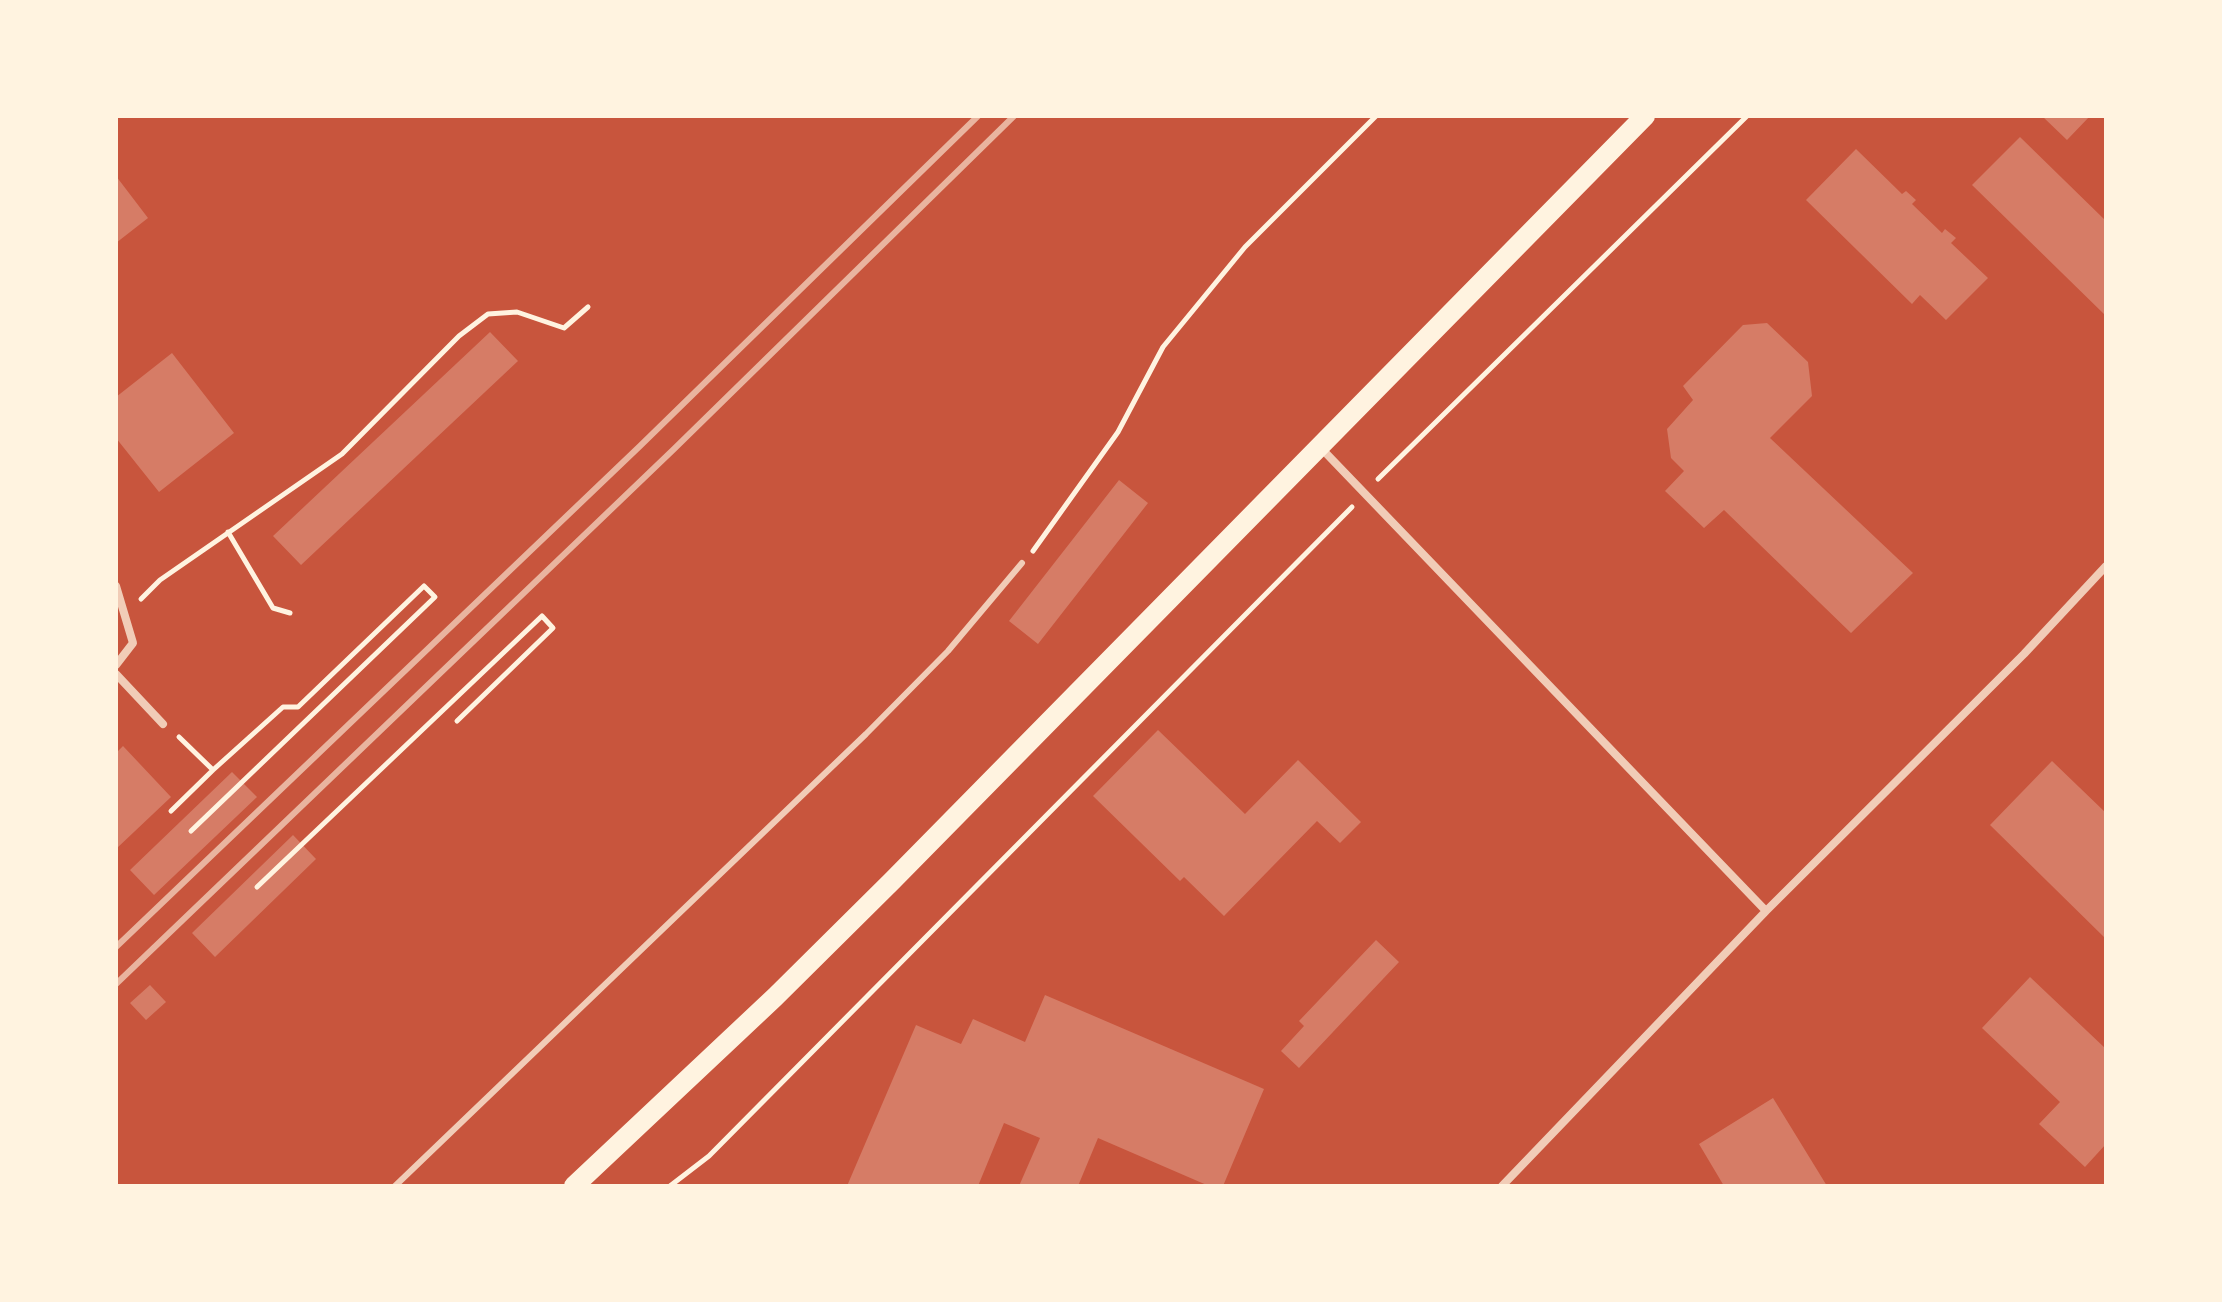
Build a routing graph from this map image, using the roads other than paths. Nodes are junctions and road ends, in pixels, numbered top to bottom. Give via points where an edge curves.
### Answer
1 (1645, 116) edge
2 (1318, 445) junction
3 (1022, 563) road end
4 (2106, 566) edge
5 (116, 586) edge
6 (116, 665) edge
7 (116, 674) edge
8 (163, 724) road end
9 (1766, 911) junction
10 (395, 1186) edge
11 (574, 1186) edge
12 (1502, 1186) edge

1 - 2 main road
2 - 9 street
2 - 11 main road via 881,891
3 - 10 lane via 948,651 866,734
4 - 9 street
5 - 6 street via 133,643
7 - 8 street
9 - 12 street

